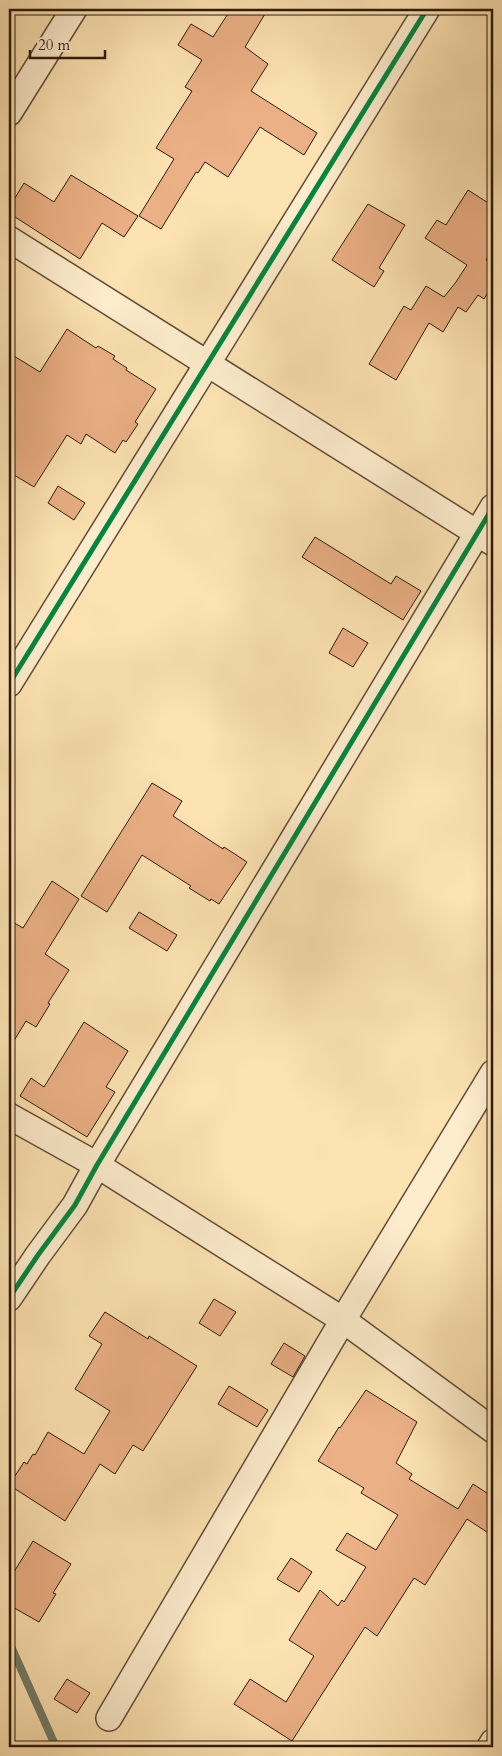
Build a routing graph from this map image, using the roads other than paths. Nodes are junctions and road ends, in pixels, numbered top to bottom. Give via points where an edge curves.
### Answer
1 (74, 9) edge
2 (427, 9) edge
3 (9, 113) edge
4 (9, 239) edge
5 (206, 364) junction
6 (493, 507) edge
7 (485, 537) edge
8 (9, 684) edge
9 (493, 1073) edge
10 (9, 1116) edge
11 (97, 1165) junction
12 (9, 1298) edge
13 (343, 1320) junction
14 (493, 1430) edge
15 (109, 1718) dead end
16 (493, 1742) edge
17 (490, 1747) edge

1 - 3 street
2 - 5 street
4 - 5 street
5 - 7 street
5 - 8 street
6 - 7 street
7 - 11 street
9 - 13 street
10 - 11 street
11 - 12 street via 76,1205
11 - 13 street
13 - 14 street
13 - 15 street
16 - 17 street

